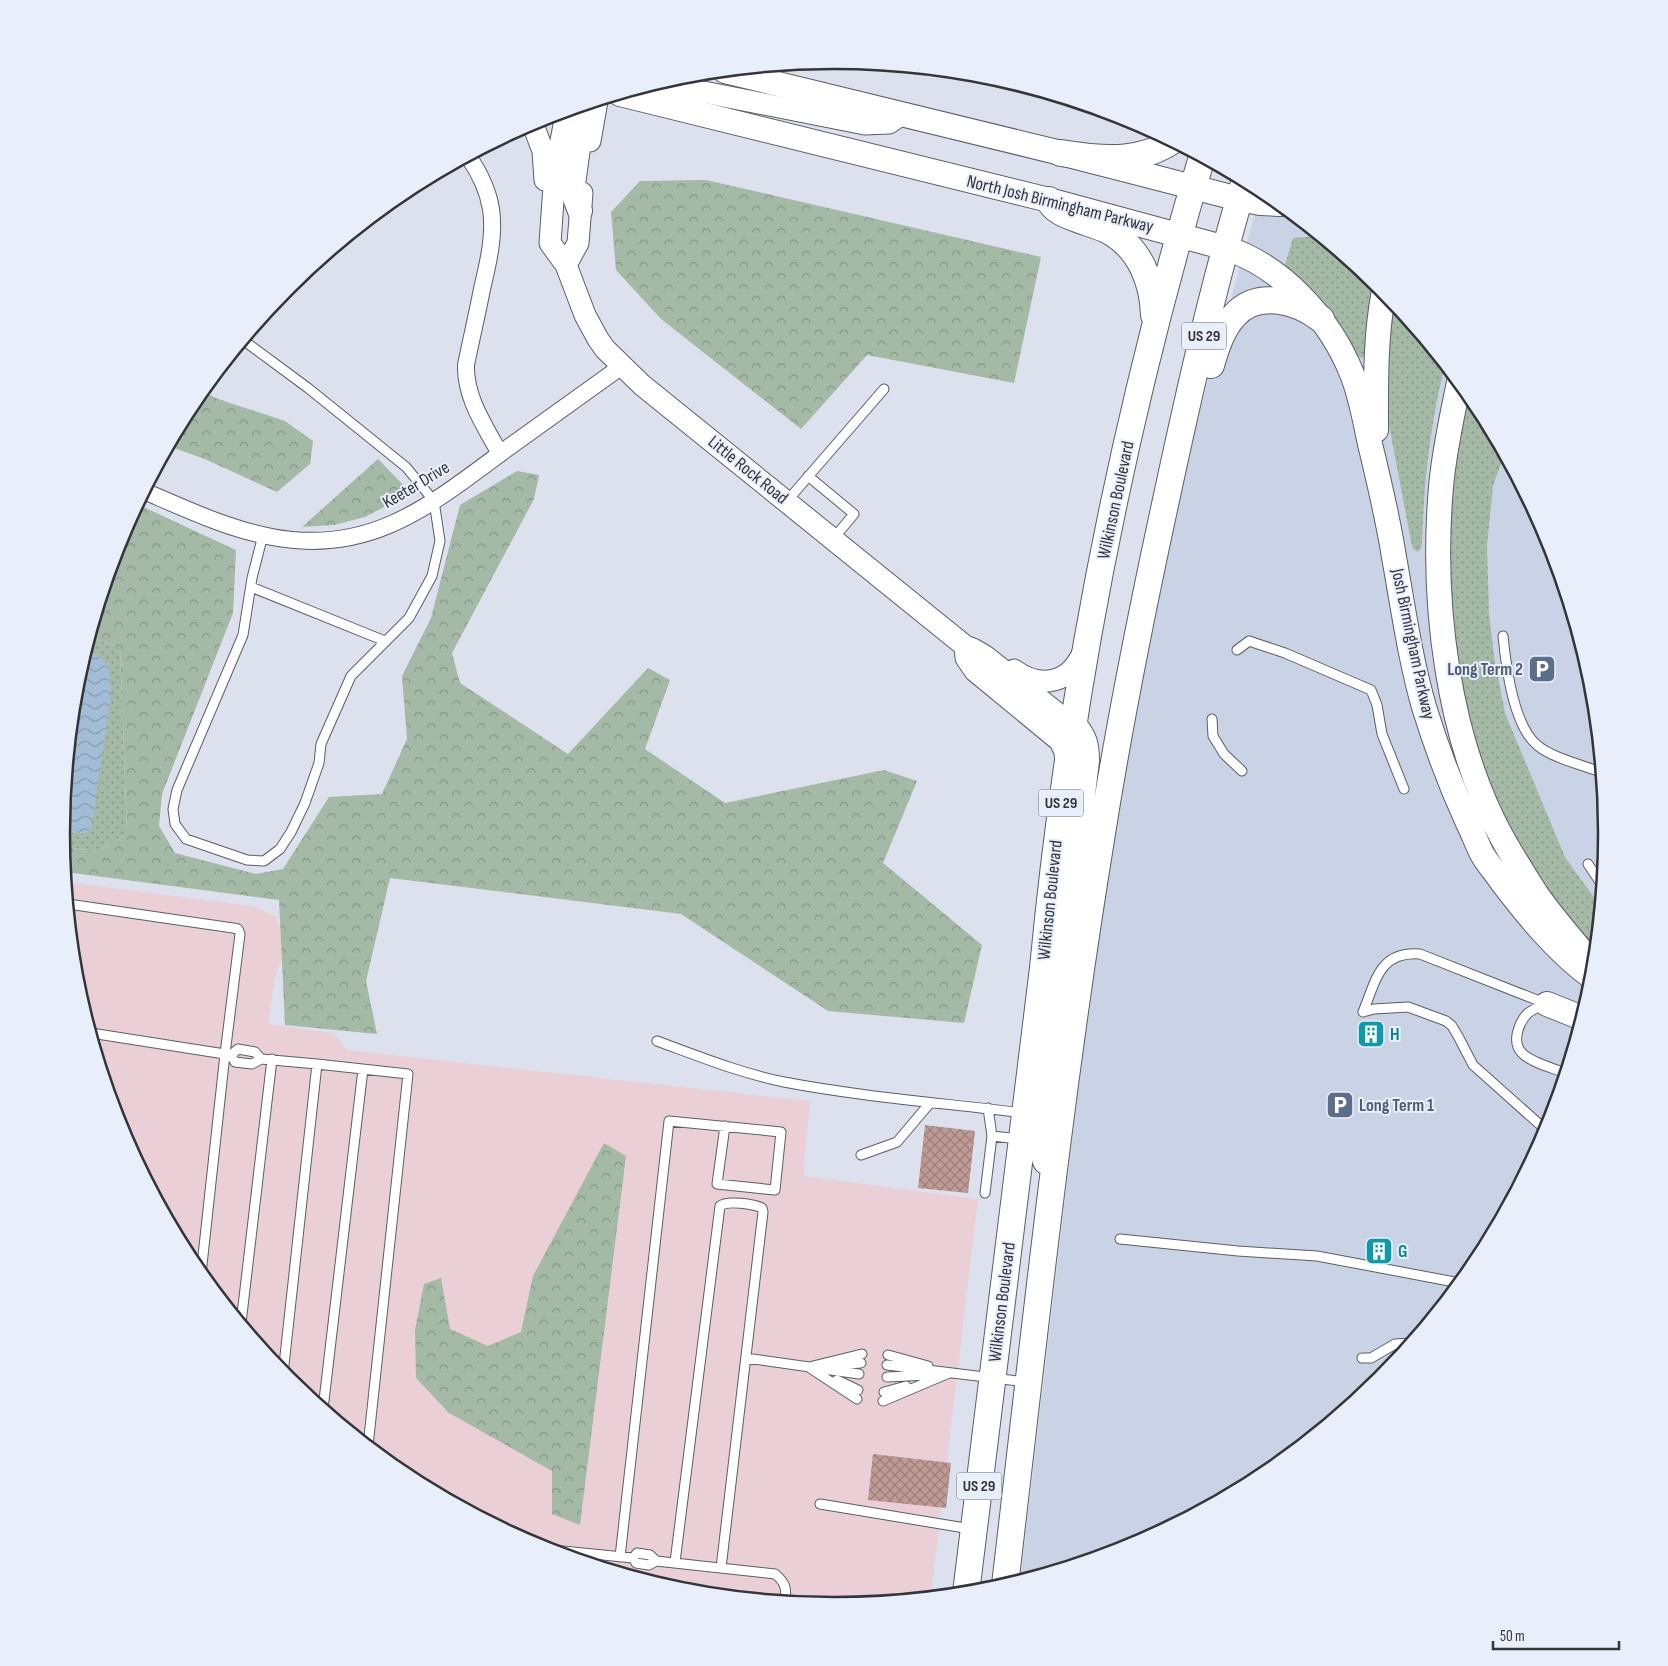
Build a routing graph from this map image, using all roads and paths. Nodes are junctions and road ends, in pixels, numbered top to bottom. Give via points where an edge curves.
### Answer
1 (739, 74) edge
2 (675, 85) edge
3 (631, 97) edge
4 (596, 107) edge
5 (583, 111) edge
6 (902, 114) junction
7 (565, 118) edge
8 (535, 130) edge
9 (1165, 145) edge
10 (1061, 153) junction
11 (471, 161) edge
12 (1200, 163) edge
13 (1193, 187) junction
14 (1242, 190) edge
15 (1049, 200) junction
16 (1266, 203) edge
17 (580, 210) junction
18 (552, 221) junction
19 (1180, 235) junction
20 (1226, 248) junction
21 (566, 265) junction
22 (1382, 301) edge
23 (1321, 319) junction
24 (1152, 341) junction
25 (248, 343) edge
26 (622, 366) junction
27 (884, 389) dead end
28 (1457, 391) edge
29 (1182, 424) junction
30 (500, 454) junction
31 (1376, 469) junction
32 (808, 476) junction
33 (150, 493) edge
34 (434, 501) junction
35 (787, 501) junction
36 (263, 535) junction
37 (833, 539) junction
38 (250, 587) junction
39 (1503, 636) dead end
40 (385, 641) junction
41 (1086, 643) junction
42 (965, 646) junction
43 (1237, 650) dead end
44 (987, 658) junction
45 (1212, 719) dead end
46 (1072, 725) junction
47 (1066, 769) junction
48 (1596, 770) edge
49 (1242, 771) dead end
50 (1404, 789) dead end
51 (1588, 864) dead end
52 (1597, 878) edge
53 (73, 905) edge
54 (1588, 959) edge
55 (1586, 973) edge
56 (1547, 1004) junction
57 (1576, 1016) edge
58 (97, 1034) edge
59 (657, 1041) dead end
60 (228, 1054) junction
61 (272, 1059) junction
62 (318, 1064) junction
63 (363, 1069) junction
64 (1560, 1071) edge
65 (930, 1103) junction
66 (988, 1108) junction
67 (1025, 1113) junction
68 (1540, 1124) edge
69 (725, 1126) junction
70 (992, 1136) junction
71 (1022, 1139) junction
72 (861, 1155) dead end
73 (1054, 1174) junction
74 (985, 1192) dead end
75 (1120, 1239) dead end
76 (202, 1263) edge
77 (1452, 1281) edge
78 (242, 1315) edge
79 (1403, 1344) edge
80 (746, 1358) junction
81 (861, 1358) dead end
82 (1362, 1358) dead end
83 (888, 1360) dead end
84 (284, 1363) edge
85 (808, 1367) junction
86 (949, 1373) junction
87 (859, 1374) dead end
88 (887, 1377) dead end
89 (992, 1378) junction
90 (1029, 1382) junction
91 (858, 1394) dead end
92 (883, 1396) dead end
93 (324, 1402) edge
94 (369, 1439) edge
95 (820, 1504) dead end
96 (974, 1529) junction
97 (576, 1552) edge
98 (620, 1557) junction
99 (675, 1562) junction
100 (721, 1568) junction
101 (1006, 1577) edge
102 (967, 1586) edge
103 (786, 1596) edge

1 - 6 main road
2 - 6 street via 865,124 889,123
3 - 15 main road, North Josh Birmingham Parkway
4 - 17 street
5 - 17 main road via 573,184
6 - 10 main road
7 - 18 street, Little Rock Road via 555,172
8 - 18 street via 543,151 545,199
9 - 10 main road via 1126,158 1093,158
10 - 13 main road
11 - 30 street via 478,170 491,209 492,233 466,378 473,403
12 - 13 main road, Wilkinson Boulevard / US 29
13 - 14 main road
13 - 19 main road, Wilkinson Boulevard / US 29
14 - 16 main road via 1260,203
14 - 20 main road, Wilkinson Boulevard / US 29
15 - 19 main road, North Josh Birmingham Parkway
15 - 24 main road via 1057,210 1109,231 1134,253 1144,268 1151,289 1154,314
17 - 21 street via 578,244
18 - 21 street, Little Rock Road via 550,243
19 - 20 main road, North Josh Birmingham Parkway
19 - 24 main road, Wilkinson Boulevard / US 29
20 - 23 main road, North Josh Birmingham Parkway via 1271,271
20 - 29 main road, Wilkinson Boulevard / US 29
21 - 26 street, Little Rock Road via 592,329
22 - 31 main road via 1376,367
23 - 29 main road via 1302,308 1276,300 1261,301 1239,311 1221,335 1198,407
23 - 31 main road, North Josh Birmingham Parkway via 1352,373
24 - 41 main road, Wilkinson Boulevard / US 29
25 - 34 lane via 406,467
26 - 30 street, Keeter Drive
26 - 35 street, Little Rock Road
27 - 32 lane
28 - 54 main road, Josh Birmingham Parkway via 1441,486 1438,548 1440,609 1459,727 1478,786 1504,842 1537,895
29 - 73 main road, Wilkinson Boulevard / US 29 via 1132,661 1106,807
30 - 34 street, Keeter Drive
31 - 55 main road, Josh Birmingham Parkway via 1424,706 1454,792 1482,854 1517,902 1563,953
32 - 35 lane
32 - 37 lane via 854,514
33 - 36 street, Keeter Drive via 221,523
34 - 36 street, Keeter Drive via 414,514 356,536 300,540
34 - 40 lane via 440,541 432,576 409,618
35 - 37 street, Little Rock Road
36 - 38 lane
37 - 42 street, Little Rock Road
38 - 40 lane
38 - 40 lane via 243,635 177,790 173,809 175,824 186,839 247,860 264,861 280,849 305,803 321,744 352,676
39 - 48 lane via 1516,710 1526,735 1550,753
41 - 44 street via 1080,661 1071,671 1046,682 1032,680 999,660
41 - 46 main road, Wilkinson Boulevard / US 29
42 - 44 street, Little Rock Road
42 - 47 street via 966,658 975,671 1060,741
43 - 50 lane via 1249,640 1371,690 1382,734
44 - 46 street, Little Rock Road
45 - 49 lane via 1213,736 1224,754
46 - 47 main road, Wilkinson Boulevard / US 29
46 - 73 main road via 1086,743 1086,761 1042,1123 1042,1149
47 - 67 main road, Wilkinson Boulevard / US 29
51 - 52 lane
53 - 60 lane via 238,929
56 - 57 main road
56 - 64 lane via 1529,1012 1518,1030 1517,1046 1528,1057
56 - 68 lane via 1420,954 1410,954 1398,955 1388,961 1363,1012 1408,1007 1446,1021 1473,1065
58 - 60 lane
59 - 65 lane via 720,1064 782,1081
60 - 61 lane via 235,1062 252,1064 261,1059
60 - 76 lane
61 - 62 lane
61 - 78 lane
62 - 63 lane
62 - 84 lane
63 - 93 lane
63 - 94 lane via 408,1074
65 - 66 lane
65 - 72 lane via 897,1142
66 - 67 lane
66 - 70 lane
67 - 71 main road, Wilkinson Boulevard / US 29
69 - 69 lane via 781,1132 775,1190 717,1184
69 - 98 lane via 669,1121
70 - 71 lane
70 - 74 lane
71 - 89 main road, Wilkinson Boulevard / US 29
73 - 90 main road, Wilkinson Boulevard / US 29
75 - 77 lane via 1317,1256
79 - 82 lane via 1395,1344 1371,1358
80 - 85 lane
80 - 99 lane via 763,1212 758,1206 728,1202 720,1206
80 - 100 lane
81 - 85 lane
83 - 86 lane
85 - 87 lane
85 - 91 lane
86 - 88 lane
86 - 89 lane
86 - 92 lane
89 - 90 lane
89 - 96 main road, Wilkinson Boulevard / US 29
90 - 101 main road, Wilkinson Boulevard / US 29
95 - 96 lane
96 - 102 main road, Wilkinson Boulevard / US 29
97 - 98 lane
98 - 99 lane via 649,1565 656,1561
99 - 100 lane
100 - 103 lane via 775,1574 783,1580

